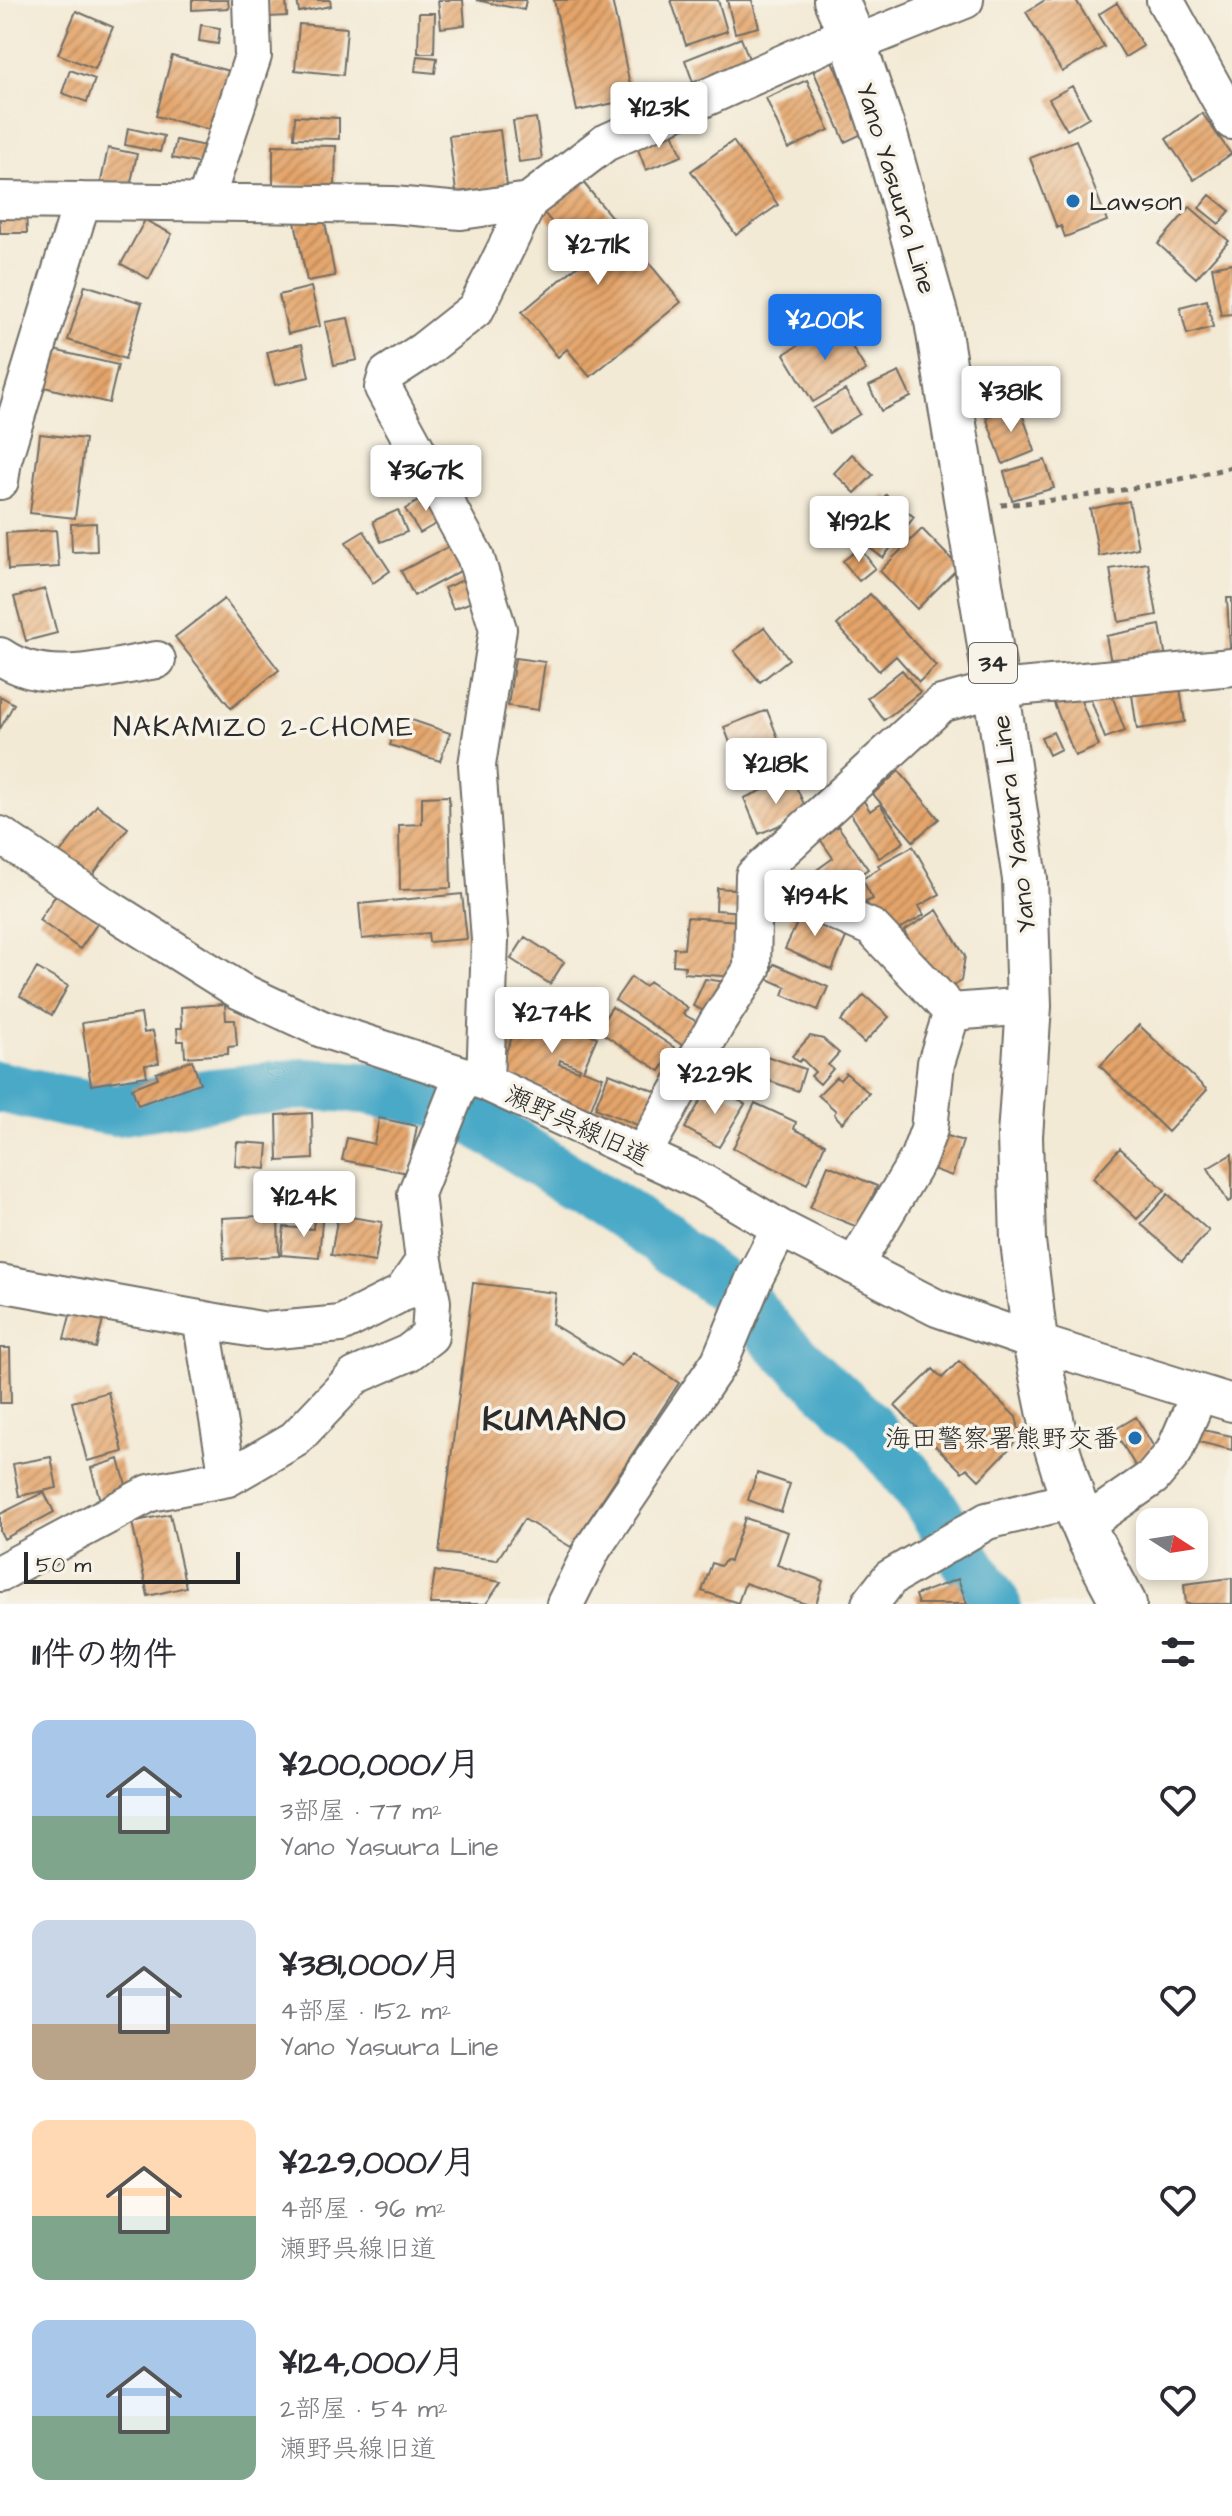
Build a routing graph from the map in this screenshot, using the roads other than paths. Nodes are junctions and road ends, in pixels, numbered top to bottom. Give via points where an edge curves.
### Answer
1 (251, 0) edge
2 (965, 0) edge
3 (1165, 0) edge
4 (846, 26) edge
5 (1232, 121) edge
6 (0, 200) edge
7 (82, 201) junction
8 (529, 201) junction
9 (205, 202) junction
10 (0, 481) edge
11 (0, 656) edge
12 (157, 660) dead end
13 (1232, 667) edge
14 (996, 689) junction
15 (0, 835) edge
16 (754, 876) junction
17 (1029, 1006) junction
18 (952, 1012) junction
19 (462, 1092) junction
20 (642, 1155) junction
21 (780, 1228) junction
22 (424, 1261) junction
23 (854, 1266) junction
24 (0, 1283) edge
25 (201, 1319) junction
26 (1035, 1342) junction
27 (1215, 1398) edge
28 (228, 1478) junction
29 (1079, 1512) junction
30 (0, 1573) edge
31 (565, 1604) edge
32 (870, 1604) edge
33 (1124, 1604) edge

1 - 9 street via 253,56
2 - 4 street
3 - 5 street
4 - 8 street via 605,143
4 - 14 main road, Yano Yasuura Line / 34 via 886,139 937,321
6 - 7 street
7 - 9 street
7 - 10 street
8 - 9 street via 461,211
8 - 19 street via 476,309 387,374 383,388 475,556 498,629 477,765 490,940
11 - 12 street via 14,666 57,675
13 - 14 street
14 - 16 street via 941,704
14 - 17 main road, Yano Yasuura Line / 34 via 1025,879
15 - 19 street, 瀬野呉線旧道 via 240,991
16 - 18 street via 872,928
16 - 20 street via 752,969
17 - 18 street
17 - 26 main road, Yano Yasuura Line / 34 via 1021,1151 1023,1241
18 - 23 street via 936,1063 929,1129 918,1159
19 - 20 street, 瀬野呉線旧道
19 - 22 street via 416,1194
20 - 21 street, 瀬野呉線旧道 via 702,1182
21 - 23 street, 瀬野呉線旧道
21 - 31 street via 720,1361 593,1548
22 - 25 street via 402,1293 341,1324 266,1331
22 - 28 street via 432,1302 430,1336 408,1353 355,1376 295,1439
23 - 26 street, 瀬野呉線旧道 via 937,1308
24 - 25 street
25 - 28 street
26 - 27 street, 瀬野呉線旧道
26 - 29 main road, Yano Yasuura Line / 34 via 1057,1448
27 - 29 street via 1153,1477
28 - 30 street via 150,1493
29 - 32 street via 987,1521 890,1578
29 - 33 main road, Yano Yasuura Line / 34

